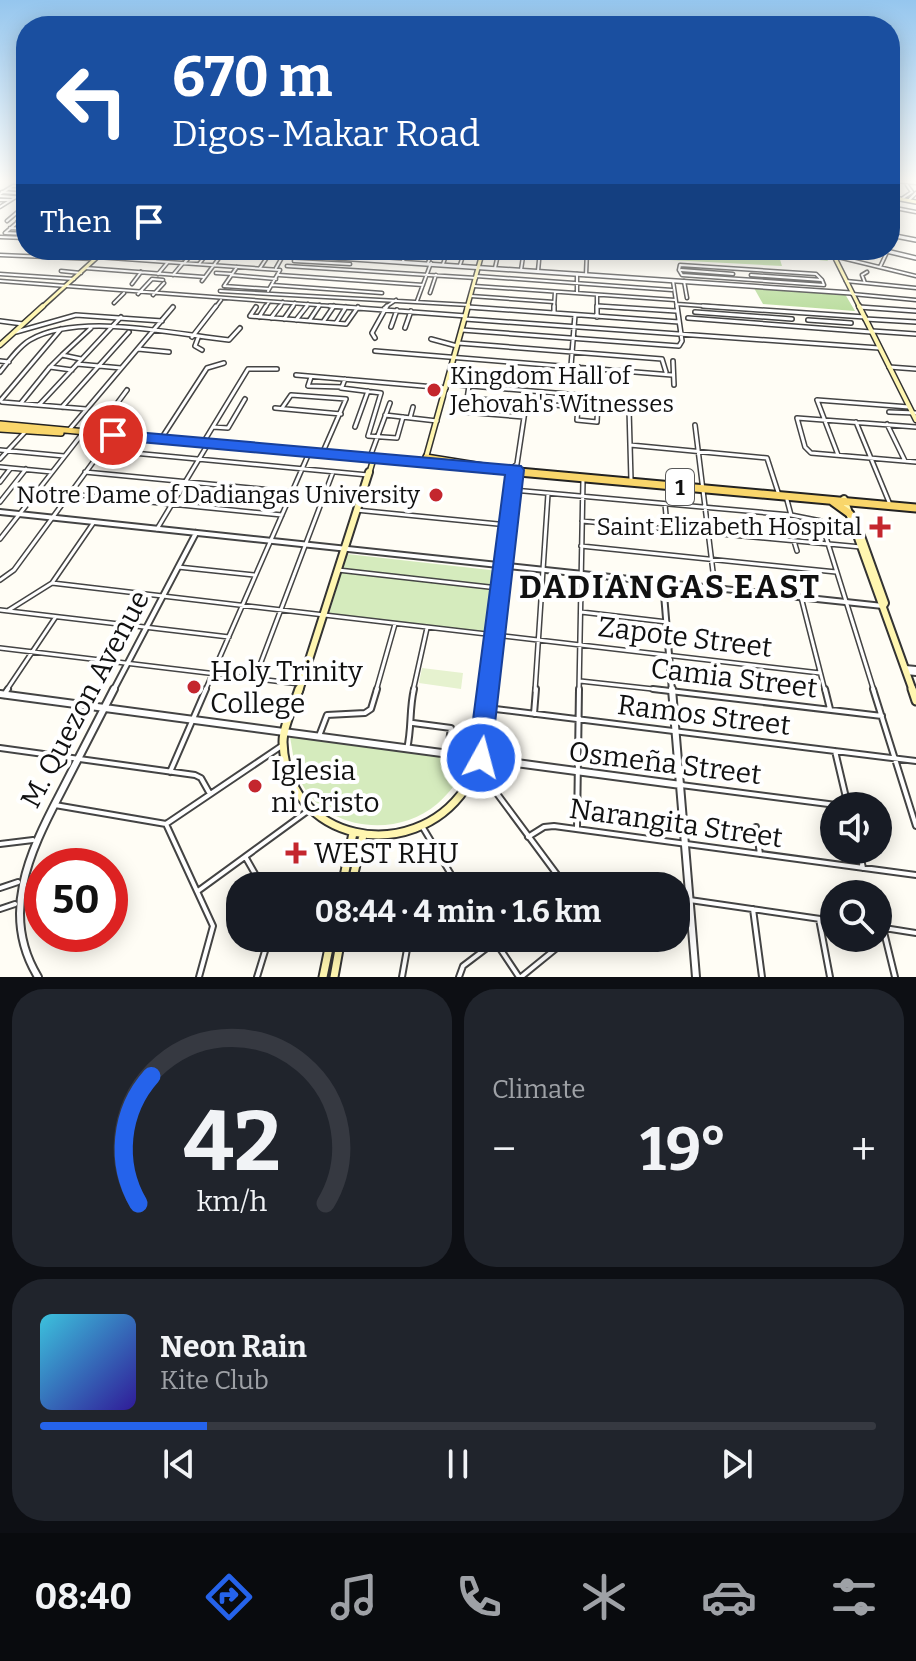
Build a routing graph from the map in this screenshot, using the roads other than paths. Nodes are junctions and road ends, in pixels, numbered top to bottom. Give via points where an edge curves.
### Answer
1 (11, 227) edge
2 (16, 228) edge
3 (94, 260) edge
4 (135, 260) edge
5 (187, 260) edge
6 (202, 260) edge
7 (217, 260) edge
8 (266, 260) edge
9 (282, 260) edge
10 (352, 260) edge
11 (381, 260) edge
12 (430, 260) edge
13 (444, 260) edge
14 (462, 260) edge
15 (481, 260) edge
16 (497, 260) edge
17 (522, 260) edge
18 (539, 260) edge
19 (587, 260) edge
20 (836, 260) edge
21 (851, 260) edge
22 (882, 260) edge
23 (154, 261) joint
24 (294, 261) dead end
25 (403, 261) joint
26 (168, 262) junction
27 (318, 262) joint
28 (184, 263) junction
29 (429, 263) junction
30 (199, 264) junction
31 (350, 264) junction
32 (443, 264) junction
33 (214, 265) junction
34 (460, 265) junction
35 (287, 266) dead end
36 (237, 267) junction
37 (311, 267) junction
38 (479, 267) junction
39 (880, 267) junction
40 (900, 267) dead end
41 (260, 268) junction
42 (322, 268) junction
43 (495, 268) junction
44 (347, 269) junction
45 (732, 269) junction
46 (83, 270) junction
47 (276, 270) junction
48 (521, 270) junction
49 (679, 270) junction
50 (749, 270) junction
51 (61, 271) dead end
52 (538, 271) junction
53 (141, 272) junction
54 (867, 272) dead end
55 (898, 272) junction
56 (216, 273) dead end
57 (0, 274) edge
58 (158, 274) junction
59 (427, 274) junction
60 (577, 274) junction
61 (733, 274) junction
62 (173, 275) junction
63 (231, 275) junction
64 (279, 275) junction
65 (436, 275) junction
66 (586, 275) junction
67 (751, 275) junction
68 (306, 276) junction
69 (916, 276) edge
70 (318, 277) junction
71 (476, 277) junction
72 (74, 279) junction
73 (276, 279) junction
74 (735, 279) junction
75 (745, 280) junction
76 (752, 280) junction
77 (822, 280) junction
78 (0, 281) edge
79 (673, 281) junction
80 (684, 281) junction
81 (846, 281) junction
82 (577, 283) junction
83 (865, 283) junction
84 (132, 284) dead end
85 (423, 285) junction
86 (224, 286) junction
87 (474, 286) junction
88 (747, 286) junction
89 (64, 288) junction
90 (270, 288) junction
91 (916, 288) edge
92 (674, 290) junction
93 (220, 291) junction
94 (367, 292) junction
95 (555, 292) junction
96 (124, 293) junction
97 (382, 293) dead end
98 (430, 293) dead end
99 (577, 293) junction
100 (852, 293) junction
101 (138, 294) junction
102 (153, 295) junction
103 (597, 295) junction
104 (471, 296) junction
105 (363, 298) junction
106 (687, 298) dead end
107 (213, 299) junction
108 (221, 300) junction
109 (396, 300) junction
110 (916, 300) edge
111 (417, 301) junction
112 (269, 302) junction
113 (283, 302) junction
114 (554, 302) junction
115 (676, 302) junction
116 (114, 303) dead end
117 (295, 303) junction
118 (308, 304) junction
119 (320, 305) junction
120 (695, 305) junction
121 (334, 306) junction
122 (468, 306) junction
123 (597, 306) junction
124 (173, 307) dead end
125 (256, 307) dead end
126 (346, 307) junction
127 (358, 307) junction
128 (859, 307) junction
129 (732, 308) junction
130 (383, 309) junction
131 (750, 309) junction
132 (397, 310) junction
133 (411, 311) junction
134 (676, 311) junction
135 (916, 311) edge
136 (695, 312) junction
137 (790, 312) junction
138 (554, 313) junction
139 (805, 313) junction
140 (575, 315) junction
141 (733, 315) junction
142 (753, 316) junction
143 (847, 316) junction
144 (121, 317) junction
145 (259, 317) junction
146 (465, 317) junction
147 (597, 317) junction
148 (271, 318) junction
149 (688, 318) dead end
150 (865, 318) junction
151 (284, 319) junction
152 (696, 319) junction
153 (792, 319) junction
154 (53, 320) junction
155 (296, 320) junction
156 (808, 320) junction
157 (0, 321) edge
158 (162, 321) junction
159 (309, 321) junction
160 (323, 322) junction
161 (679, 322) junction
162 (916, 322) edge
163 (336, 323) junction
164 (851, 323) junction
165 (23, 324) junction
166 (755, 324) junction
167 (391, 327) dead end
168 (575, 327) junction
169 (795, 327) junction
170 (91, 328) junction
171 (240, 328) dead end
172 (405, 328) dead end
173 (811, 328) junction
174 (59, 329) junction
175 (110, 329) junction
176 (462, 330) junction
177 (130, 331) junction
178 (854, 331) junction
179 (871, 331) junction
180 (151, 333) junction
181 (11, 334) junction
182 (680, 334) junction
183 (916, 334) edge
184 (192, 337) junction
185 (198, 338) junction
186 (375, 338) dead end
187 (431, 339) dead end
188 (574, 339) junction
189 (458, 344) junction
190 (0, 345) edge
191 (879, 348) junction
192 (138, 349) junction
193 (202, 350) dead end
194 (375, 351) dead end
195 (169, 352) dead end
196 (572, 352) junction
197 (63, 354) junction
198 (454, 357) junction
199 (81, 359) junction
200 (0, 361) edge
201 (673, 361) dead end
202 (9, 362) junction
203 (224, 363) dead end
204 (77, 364) junction
205 (98, 366) junction
206 (571, 366) junction
207 (50, 367) junction
208 (579, 367) junction
209 (889, 367) junction
210 (121, 368) junction
211 (277, 369) dead end
212 (916, 369) edge
213 (72, 370) junction
214 (0, 372) edge
215 (666, 374) junction
216 (296, 375) dead end
217 (672, 375) junction
218 (311, 377) junction
219 (387, 377) dead end
220 (345, 379) junction
221 (584, 381) dead end
222 (385, 383) junction
223 (674, 385) dead end
224 (446, 386) junction
225 (469, 386) junction
226 (341, 388) junction
227 (127, 390) dead end
228 (368, 391) junction
229 (528, 391) junction
230 (579, 395) junction
231 (467, 398) junction
232 (245, 399) dead end
233 (0, 401) edge
234 (20, 403) junction
235 (390, 403) dead end
236 (526, 403) junction
237 (39, 405) junction
238 (62, 407) junction
239 (413, 407) dead end
240 (578, 407) junction
241 (909, 407) junction
242 (275, 408) dead end
243 (282, 408) junction
244 (86, 409) junction
245 (629, 409) dead end
246 (889, 412) dead end
247 (914, 413) edge
248 (341, 414) junction
249 (385, 415) junction
250 (107, 416) junction
251 (403, 417) junction
252 (524, 417) junction
253 (410, 418) junction
254 (825, 419) junction
255 (916, 420) edge
256 (104, 421) dead end
257 (437, 421) junction
258 (856, 422) junction
259 (887, 424) junction
260 (0, 425) edge
261 (695, 425) dead end
262 (213, 427) junction
263 (355, 427) dead end
264 (916, 427) edge
265 (67, 431) junction
266 (25, 432) junction
267 (82, 434) junction
268 (113, 435) junction
269 (127, 436) junction
270 (378, 437) junction
271 (161, 439) junction
272 (423, 441) dead end
273 (430, 442) junction
274 (206, 443) junction
275 (630, 445) junction
276 (0, 450) edge
277 (8, 450) junction
278 (101, 450) junction
279 (699, 451) junction
280 (309, 453) junction
281 (322, 454) junction
282 (334, 455) junction
283 (838, 455) junction
284 (65, 456) junction
285 (870, 457) junction
286 (0, 459) edge
287 (198, 460) junction
288 (372, 460) junction
289 (426, 460) junction
290 (905, 461) junction
291 (916, 462) edge
292 (0, 467) edge
293 (11, 468) junction
294 (26, 469) junction
295 (302, 469) junction
296 (500, 470) junction
297 (514, 471) junction
298 (53, 472) junction
299 (85, 472) junction
300 (333, 472) junction
301 (368, 475) junction
302 (583, 477) junction
303 (631, 480) junction
304 (0, 482) edge
305 (185, 482) junction
306 (702, 488) junction
307 (513, 490) junction
308 (292, 492) junction
309 (548, 493) junction
310 (69, 494) junction
311 (782, 495) junction
312 (582, 496) junction
313 (846, 500) junction
314 (832, 501) junction
315 (0, 502) edge
316 (889, 502) junction
317 (861, 503) junction
318 (172, 504) junction
319 (665, 504) junction
320 (916, 506) edge
321 (704, 508) junction
322 (356, 510) junction
323 (0, 512) edge
324 (20, 514) junction
325 (282, 515) junction
326 (666, 515) dead end
327 (791, 515) junction
328 (52, 518) junction
329 (853, 518) junction
330 (582, 521) junction
331 (94, 522) junction
332 (509, 525) junction
333 (157, 529) junction
334 (707, 532) junction
335 (196, 533) junction
336 (0, 539) edge
337 (270, 541) junction
338 (794, 541) junction
339 (829, 544) junction
340 (305, 545) junction
341 (581, 546) junction
342 (863, 548) junction
343 (343, 549) junction
344 (797, 551) dead end
345 (712, 559) junction
346 (504, 566) junction
347 (178, 567) junction
348 (336, 570) junction
349 (543, 570) junction
350 (838, 572) junction
351 (581, 574) junction
352 (256, 576) junction
353 (0, 580) edge
354 (663, 582) junction
355 (52, 583) junction
356 (502, 588) junction
357 (715, 588) junction
358 (163, 596) junction
359 (801, 597) junction
360 (848, 602) junction
361 (242, 606) junction
362 (883, 606) junction
363 (0, 610) edge
364 (281, 610) junction
365 (8, 611) junction
366 (581, 612) junction
367 (321, 615) junction
368 (56, 617) junction
369 (667, 622) junction
370 (395, 624) junction
371 (146, 628) junction
372 (427, 628) junction
373 (497, 635) junction
374 (229, 637) junction
375 (539, 640) junction
376 (580, 645) junction
377 (0, 648) edge
378 (33, 651) junction
379 (669, 655) junction
380 (128, 663) junction
381 (905, 670) junction
382 (916, 671) edge
383 (213, 672) junction
384 (820, 673) junction
385 (255, 679) junction
386 (580, 681) junction
387 (300, 684) junction
388 (672, 691) junction
389 (2, 695) edge
390 (916, 701) edge
391 (103, 708) junction
392 (487, 708) junction
393 (830, 709) junction
394 (534, 714) junction
395 (883, 716) junction
396 (579, 719) junction
397 (192, 721) junction
398 (413, 723) junction
399 (676, 731) junction
400 (284, 733) junction
401 (319, 737) junction
402 (283, 745) junction
403 (0, 748) edge
404 (407, 749) junction
405 (835, 751) junction
406 (447, 754) junction
407 (76, 758) junction
408 (481, 758) junction
409 (895, 758) junction
410 (916, 761) edge
411 (479, 769) junction
412 (170, 772) junction
413 (578, 772) junction
414 (681, 785) junction
415 (843, 792) edge
416 (210, 794) junction
417 (820, 803) edge
418 (52, 805) junction
419 (309, 810) junction
420 (166, 824) junction
421 (422, 826) junction
422 (916, 826) edge
423 (756, 827) dead end
424 (577, 830) junction
425 (353, 833) junction
426 (363, 835) junction
427 (528, 837) junction
428 (33, 840) junction
429 (0, 844) edge
430 (685, 845) junction
431 (760, 854) junction
432 (246, 858) junction
433 (862, 864) edge
434 (863, 868) junction
435 (254, 872) edge
436 (345, 872) edge
437 (354, 872) edge
438 (450, 872) edge
439 (554, 872) edge
440 (687, 872) edge
441 (916, 875) edge
442 (18, 882) junction
443 (0, 888) edge
444 (198, 891) junction
445 (690, 900) edge
446 (15, 904) junction
447 (753, 908) junction
448 (0, 909) edge
449 (690, 911) edge
450 (819, 919) joint
451 (892, 930) edge
452 (916, 933) edge
453 (265, 952) edge
454 (328, 952) edge
455 (338, 952) edge
456 (406, 952) edge
457 (480, 952) edge
458 (504, 952) edge
459 (551, 952) edge
460 (887, 952) edge
461 (38, 977) edge
462 (199, 977) edge
463 (257, 977) edge
464 (323, 977) edge
465 (334, 977) edge
466 (402, 977) edge
467 (459, 977) edge
468 (520, 977) edge
469 (696, 977) edge
470 (762, 977) edge
471 (830, 977) edge
472 (895, 977) edge

1 - 2 street via 5,233
3 - 46 main road
4 - 23 street
5 - 28 street
6 - 30 street
7 - 33 street
8 - 41 street
9 - 47 street
10 - 31 street
11 - 25 street
12 - 29 street
13 - 32 street
14 - 34 street
15 - 38 main road
16 - 43 street
17 - 48 street
18 - 52 street
19 - 66 street
20 - 81 main road
21 - 39 street
22 - 39 street
23 - 26 street
24 - 27 street
25 - 29 street
26 - 28 street
26 - 58 street
27 - 31 street
28 - 30 street
28 - 62 street
29 - 32 street
29 - 59 street
30 - 33 street
31 - 44 street
32 - 34 street
33 - 36 street
33 - 62 street via 203,279
34 - 38 street
35 - 37 street
36 - 41 street
36 - 63 street
37 - 42 street
37 - 68 street
38 - 43 street
38 - 71 main road
39 - 55 street
40 - 55 street
41 - 47 street
42 - 44 street
42 - 70 street
43 - 48 street
44 - 59 street
45 - 49 street via 679,265
45 - 50 street
45 - 61 street
46 - 51 street
46 - 53 street
46 - 72 main road
47 - 64 street via 281,270
48 - 52 street
49 - 61 street
49 - 74 street via 681,275
50 - 67 street
50 - 77 street via 818,274
52 - 60 street
53 - 58 street
53 - 84 street
54 - 83 street via 862,275
55 - 69 street
56 - 63 street
57 - 72 street
58 - 62 street
59 - 65 street
59 - 85 street
60 - 66 street
60 - 82 street
61 - 74 street
63 - 73 street
63 - 86 street
64 - 68 street
64 - 73 street
65 - 71 street
65 - 98 street
66 - 79 street
67 - 76 street
67 - 77 street
68 - 70 street
70 - 85 street
71 - 82 street
71 - 87 main road
72 - 89 main road
73 - 90 street
74 - 75 street
75 - 76 street
75 - 88 street
76 - 77 street via 824,285
78 - 89 street
79 - 80 street
79 - 92 street
80 - 88 street
80 - 106 street
81 - 83 street
81 - 100 main road
82 - 92 street
82 - 99 street
83 - 91 street
85 - 111 street
86 - 90 street
86 - 93 street
87 - 95 street
87 - 104 main road
88 - 100 street
89 - 96 street
89 - 165 main road
90 - 93 street via 264,295
90 - 94 street
90 - 105 street
92 - 115 street
93 - 107 street
94 - 97 street
94 - 105 street
95 - 99 street
95 - 114 street
96 - 101 street
96 - 116 street
99 - 103 street
100 - 110 street
100 - 128 main road
101 - 102 street
101 - 102 street via 152,279 163,281
102 - 107 street
103 - 115 street
103 - 123 street
104 - 114 street
104 - 122 main road
105 - 109 street
107 - 108 street
108 - 112 street
108 - 184 street
109 - 111 street
109 - 130 street
111 - 122 street
112 - 113 street
112 - 145 street
113 - 117 street
113 - 148 street
114 - 138 street
115 - 120 street
115 - 134 street
117 - 118 street
117 - 151 street
118 - 119 street
118 - 155 street
119 - 121 street
119 - 159 street
120 - 129 street
120 - 136 street
121 - 126 street
121 - 160 street
122 - 138 street
122 - 146 main road
123 - 134 street
123 - 147 street
124 - 158 street
125 - 145 street via 250,315
126 - 127 street
126 - 163 street
127 - 130 street
127 - 163 street via 350,323
128 - 135 street
128 - 150 main road
129 - 131 street
129 - 141 street
130 - 132 street
130 - 186 street
131 - 137 street
131 - 142 street
132 - 133 street
132 - 167 street
133 - 146 street
133 - 172 street
134 - 161 street
136 - 141 street
136 - 152 street
137 - 139 street
137 - 153 street
138 - 140 street
139 - 143 street
139 - 156 street
140 - 147 street
140 - 168 street
141 - 142 street
142 - 153 street
142 - 166 street
143 - 150 street
143 - 164 street
144 - 154 street
144 - 158 street
144 - 175 street
145 - 148 street
146 - 168 street
146 - 176 main road
147 - 161 street
148 - 151 street
149 - 152 street
150 - 162 street
150 - 179 main road
151 - 155 street
152 - 166 street
153 - 169 street
154 - 174 street
154 - 181 street
155 - 159 street
156 - 164 street
156 - 173 street
157 - 165 street
158 - 180 street
159 - 160 street
160 - 163 street
161 - 182 street
164 - 178 street
165 - 181 main road
166 - 169 street
168 - 182 street
168 - 188 street
169 - 173 street
170 - 174 street
170 - 175 street
170 - 197 street
171 - 185 street via 231,340
173 - 178 street
174 - 202 street via 28,342
174 - 233 street
175 - 177 street
175 - 199 street
176 - 188 street
176 - 189 main road
177 - 180 street
177 - 205 street
178 - 179 street
179 - 183 street
179 - 191 main road
180 - 184 street
180 - 192 street
181 - 190 main road
182 - 188 street via 679,346
182 - 191 street
184 - 185 street
185 - 193 street via 195,346
187 - 189 street
188 - 196 street
189 - 196 street
189 - 198 main road
191 - 209 main road
192 - 195 street
192 - 210 street
194 - 198 street
196 - 206 street
196 - 215 street via 664,359
197 - 199 street
197 - 207 street
198 - 206 street
198 - 224 main road
199 - 204 street
200 - 202 street
201 - 217 street
202 - 214 street
203 - 271 street via 207,368
204 - 205 street
204 - 213 street
205 - 210 street
205 - 238 street
206 - 208 street
207 - 213 street
207 - 234 street
208 - 215 street
208 - 221 street
209 - 212 street
209 - 241 main road
210 - 244 street
211 - 262 street via 248,369
213 - 237 street
215 - 217 street
216 - 218 street
217 - 223 street
218 - 220 street
218 - 226 street via 308,385
219 - 222 street
220 - 222 street
220 - 226 street
222 - 224 street
224 - 225 street
224 - 257 main road
225 - 229 street
225 - 231 street
226 - 228 street
227 - 250 street
228 - 263 street
228 - 270 street via 381,393 367,434
229 - 230 street
229 - 236 street
230 - 240 street
230 - 240 street via 598,398 597,422 577,420
231 - 236 street
231 - 252 street via 465,412
232 - 262 street via 228,428
233 - 234 street
234 - 237 street
235 - 249 street
236 - 240 street
236 - 252 street
237 - 238 street
238 - 244 street
239 - 253 street
241 - 247 main road
241 - 254 street via 818,400
242 - 243 street
243 - 248 street
243 - 248 street via 291,395 346,399
244 - 265 street
245 - 275 street
246 - 247 street
247 - 255 main road
248 - 281 street
249 - 251 street
249 - 270 street
250 - 256 street
250 - 269 street via 139,420
251 - 253 street
251 - 270 street via 399,437
252 - 297 street
253 - 257 street
254 - 258 street
254 - 283 street
254 - 283 street via 797,418 808,451
257 - 273 main road
258 - 259 street
258 - 285 street
259 - 264 street
259 - 290 street
260 - 265 main road
260 - 266 main road
261 - 279 street
262 - 274 street
265 - 266 main road
265 - 267 main road
265 - 268 main road
266 - 277 street
267 - 268 main road
267 - 284 street
268 - 269 main road
268 - 278 street
269 - 271 main road
270 - 288 street
271 - 274 main road
272 - 273 street
273 - 289 main road
274 - 280 main road
274 - 287 street
275 - 279 street
275 - 303 street
276 - 277 street
277 - 284 street
277 - 286 street
278 - 287 street
278 - 299 street
279 - 306 street
279 - 311 street via 767,458
280 - 281 main road
280 - 295 street
281 - 282 main road
282 - 288 main road
282 - 288 main road
283 - 285 street
284 - 298 street
285 - 290 street
285 - 316 street
287 - 295 street
287 - 305 street
288 - 289 main road
288 - 296 main road
288 - 301 main road
289 - 296 main road
290 - 291 street
292 - 293 street
293 - 294 street
293 - 304 street
294 - 298 street
294 - 315 street
295 - 300 street
295 - 308 street
296 - 297 main road
297 - 302 main road, 1
297 - 307 main road
298 - 324 street
299 - 305 street
299 - 310 street
300 - 301 street
300 - 340 street
301 - 322 main road
302 - 303 main road, 1
302 - 306 main road, 1
302 - 312 street
303 - 306 main road, 1
305 - 308 street
305 - 318 street
306 - 311 main road, 1
306 - 321 street
307 - 309 street
307 - 332 main road
308 - 325 street
309 - 312 street
309 - 349 street
310 - 318 street
310 - 328 street
311 - 313 main road, 1
311 - 314 main road, 1
311 - 327 street
312 - 319 street
312 - 330 street
313 - 314 main road, 1
313 - 316 main road, 1
313 - 317 main road, 1
313 - 329 main road
314 - 329 main road
316 - 320 main road, 1
317 - 320 main road, 1
317 - 329 main road
318 - 325 street
318 - 333 street
319 - 321 street
319 - 326 street
321 - 327 street
321 - 334 street
322 - 332 street
322 - 343 main road
323 - 324 street
324 - 328 street
324 - 336 street
325 - 337 street
327 - 339 street via 821,521
328 - 331 street
328 - 353 street via 14,570
329 - 342 main road
330 - 334 street
330 - 341 street
331 - 333 street
331 - 355 street
332 - 346 main road
333 - 335 street
334 - 338 street
334 - 345 street
335 - 337 street
335 - 347 street, M. Quezon Avenue
337 - 340 street
337 - 352 street
338 - 339 street
338 - 344 street
339 - 342 street
339 - 350 street
340 - 343 street
340 - 364 street
341 - 345 street
341 - 351 street
342 - 362 main road
343 - 346 street
343 - 348 main road
345 - 350 street
345 - 357 street
346 - 349 street
346 - 356 main road
347 - 352 street
347 - 358 street, M. Quezon Avenue
348 - 356 street
348 - 367 main road
349 - 351 street
349 - 375 street
350 - 360 street
351 - 354 street
351 - 366 street
352 - 361 street
354 - 357 street
354 - 369 street
355 - 358 street, Zapote Street
355 - 365 street
356 - 373 main road
357 - 359 street
358 - 361 street, Zapote Street
358 - 371 street, M. Quezon Avenue
359 - 360 street
359 - 384 street
360 - 362 street
360 - 395 street
361 - 364 street, Zapote Street
361 - 374 street
362 - 381 main road
363 - 365 street
364 - 367 street, Zapote Street
364 - 385 street
365 - 368 street
366 - 369 street
366 - 376 street
367 - 370 street, Zapote Street
367 - 387 main road
368 - 371 street
368 - 378 street
369 - 379 street
370 - 372 street, Zapote Street
370 - 401 street via 371,709 327,715
371 - 374 street
371 - 380 street, M. Quezon Avenue
372 - 373 street, Zapote Street
372 - 398 street via 409,711
373 - 375 street, Zapote Street
373 - 392 main road
374 - 383 street
375 - 376 street, Zapote Street
375 - 394 street
376 - 379 street, Zapote Street
376 - 386 street
377 - 378 street
378 - 380 street
378 - 389 street
379 - 384 street, Zapote Street
379 - 388 street
380 - 383 street
380 - 391 street, M. Quezon Avenue
381 - 382 street
381 - 390 main road
383 - 385 street
383 - 397 street
384 - 393 street
385 - 387 street
386 - 388 street, Camia Street
386 - 396 street
387 - 400 main road
388 - 393 street, Camia Street
388 - 399 street
389 - 391 street, Osmeña Street
391 - 397 street, Osmeña Street
391 - 407 street, M. Quezon Avenue
392 - 394 street, Ramos Street
392 - 408 main road
393 - 395 street, Camia Street
394 - 396 street, Ramos Street
395 - 409 street
396 - 399 street, Ramos Street
396 - 413 street
397 - 400 street, Osmeña Street
397 - 412 street
398 - 404 street
398 - 406 street via 451,728
399 - 405 street, Ramos Street
399 - 414 street
400 - 401 street, Osmeña Street
400 - 402 main road
401 - 404 street, Osmeña Street
402 - 416 street
402 - 419 main road via 291,783
403 - 407 street
404 - 406 street, Osmeña Street
405 - 409 street, Ramos Street
405 - 415 street
406 - 408 street, Osmeña Street
407 - 412 street
407 - 418 street, M. Quezon Avenue
408 - 411 main road
408 - 413 street, Osmeña Street
409 - 410 street, Ramos Street
409 - 422 street
411 - 421 main road via 458,801
411 - 427 street
412 - 416 street via 199,777
413 - 414 street, Osmeña Street
413 - 424 street
414 - 417 street, Osmeña Street
414 - 430 street
416 - 420 street
418 - 420 street
418 - 428 street, M. Quezon Avenue
419 - 425 main road
419 - 432 street
420 - 444 street
421 - 426 main road via 390,836
421 - 438 street
423 - 431 street
424 - 427 street, Narangita Street via 547,826
424 - 430 street, Narangita Street
425 - 426 main road
425 - 436 main road
426 - 437 main road
427 - 439 street
428 - 429 street
428 - 442 street, M. Quezon Avenue
430 - 431 street, Narangita Street
430 - 440 street
431 - 434 street, Narangita Street
432 - 435 street
432 - 444 street
433 - 434 street
434 - 441 street, Narangita Street
442 - 443 street
442 - 446 street, M. Quezon Avenue
444 - 462 street via 214,929
445 - 447 street
446 - 448 street
446 - 461 street, M. Quezon Avenue via 20,945
447 - 450 street
447 - 470 street
449 - 469 street
450 - 471 street
451 - 452 street
453 - 463 street
454 - 464 main road
455 - 465 main road
456 - 466 street
457 - 467 street via 463,966
458 - 468 street
459 - 468 street
460 - 472 street

